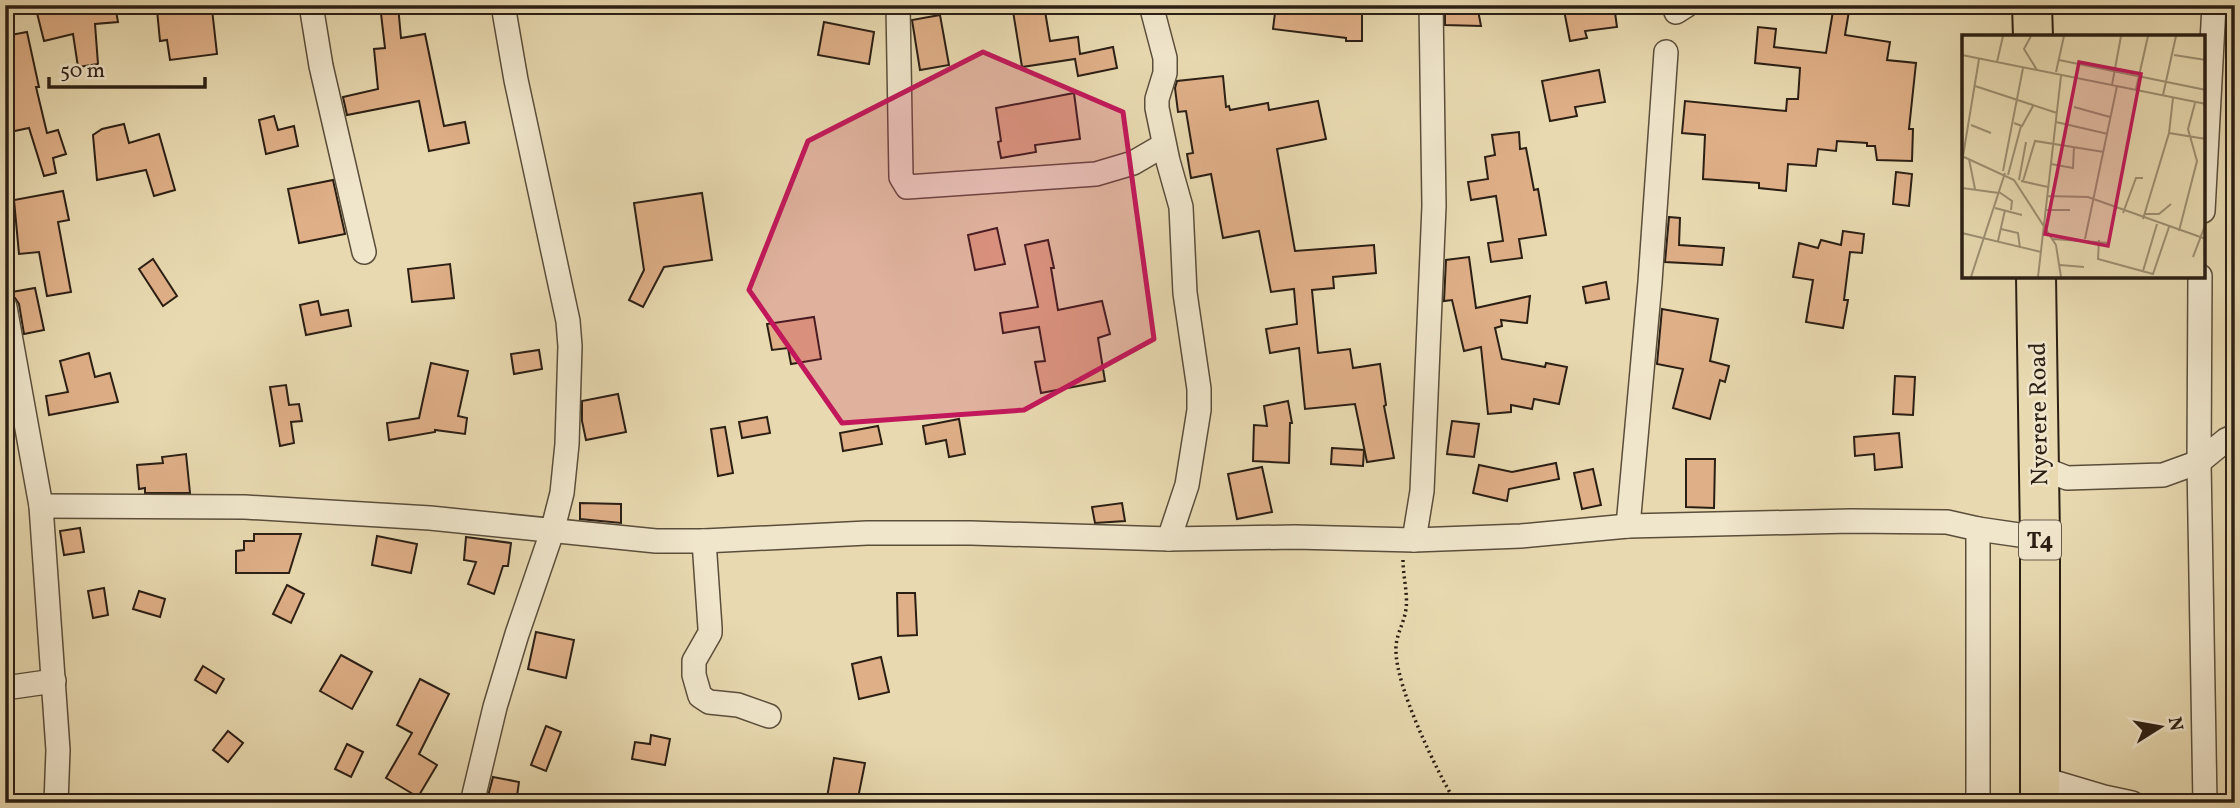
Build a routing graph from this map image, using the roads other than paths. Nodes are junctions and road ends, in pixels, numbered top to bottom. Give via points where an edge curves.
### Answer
1 (311, 5) edge
2 (503, 5) edge
3 (898, 5) edge
4 (1151, 5) edge
5 (1431, 5) edge
6 (2032, 5) edge
7 (2214, 5) edge
8 (2033, 35) edge
9 (1666, 52) dead end
10 (1164, 145) junction
11 (2205, 174) edge
12 (364, 252) dead end
13 (2036, 278) edge
14 (2200, 278) edge
15 (5, 307) edge
16 (2235, 436) edge
17 (2199, 462) junction
18 (2039, 467) junction
19 (41, 506) junction
20 (1628, 526) junction
21 (1978, 529) junction
22 (552, 531) junction
23 (2040, 538) junction
24 (1169, 539) junction
25 (1408, 540) junction
26 (704, 541) junction
27 (54, 681) junction
28 (5, 688) edge
29 (769, 716) dead end
30 (2040, 790) edge
31 (56, 803) edge
32 (471, 803) edge
33 (1978, 803) edge
34 (2132, 803) edge
35 (2205, 803) edge

1 - 12 street
2 - 22 street via 568,321 567,444
3 - 10 street via 901,177 907,187 1096,174 1133,163
4 - 10 street via 1165,58 1157,99
5 - 25 street via 1434,206 1423,480
6 - 8 highway
7 - 11 street
9 - 20 street
10 - 24 street via 1181,207 1185,293 1199,389 1187,485
13 - 18 highway, Nyerere Road / T4
14 - 17 street
15 - 19 street
16 - 17 street
17 - 18 street via 2163,475 2067,478
17 - 35 street
18 - 23 highway, Nyerere Road / T4
19 - 22 street via 245,507
19 - 27 street
20 - 21 street via 1851,521 1947,522
20 - 25 street
21 - 23 street
21 - 33 street
22 - 26 street
22 - 32 street via 495,706
23 - 30 highway, Nyerere Road / T4
24 - 25 street
24 - 26 street via 867,533
26 - 29 street via 710,628 694,661 698,693 709,702 738,705
27 - 28 street
27 - 31 street
30 - 34 street

